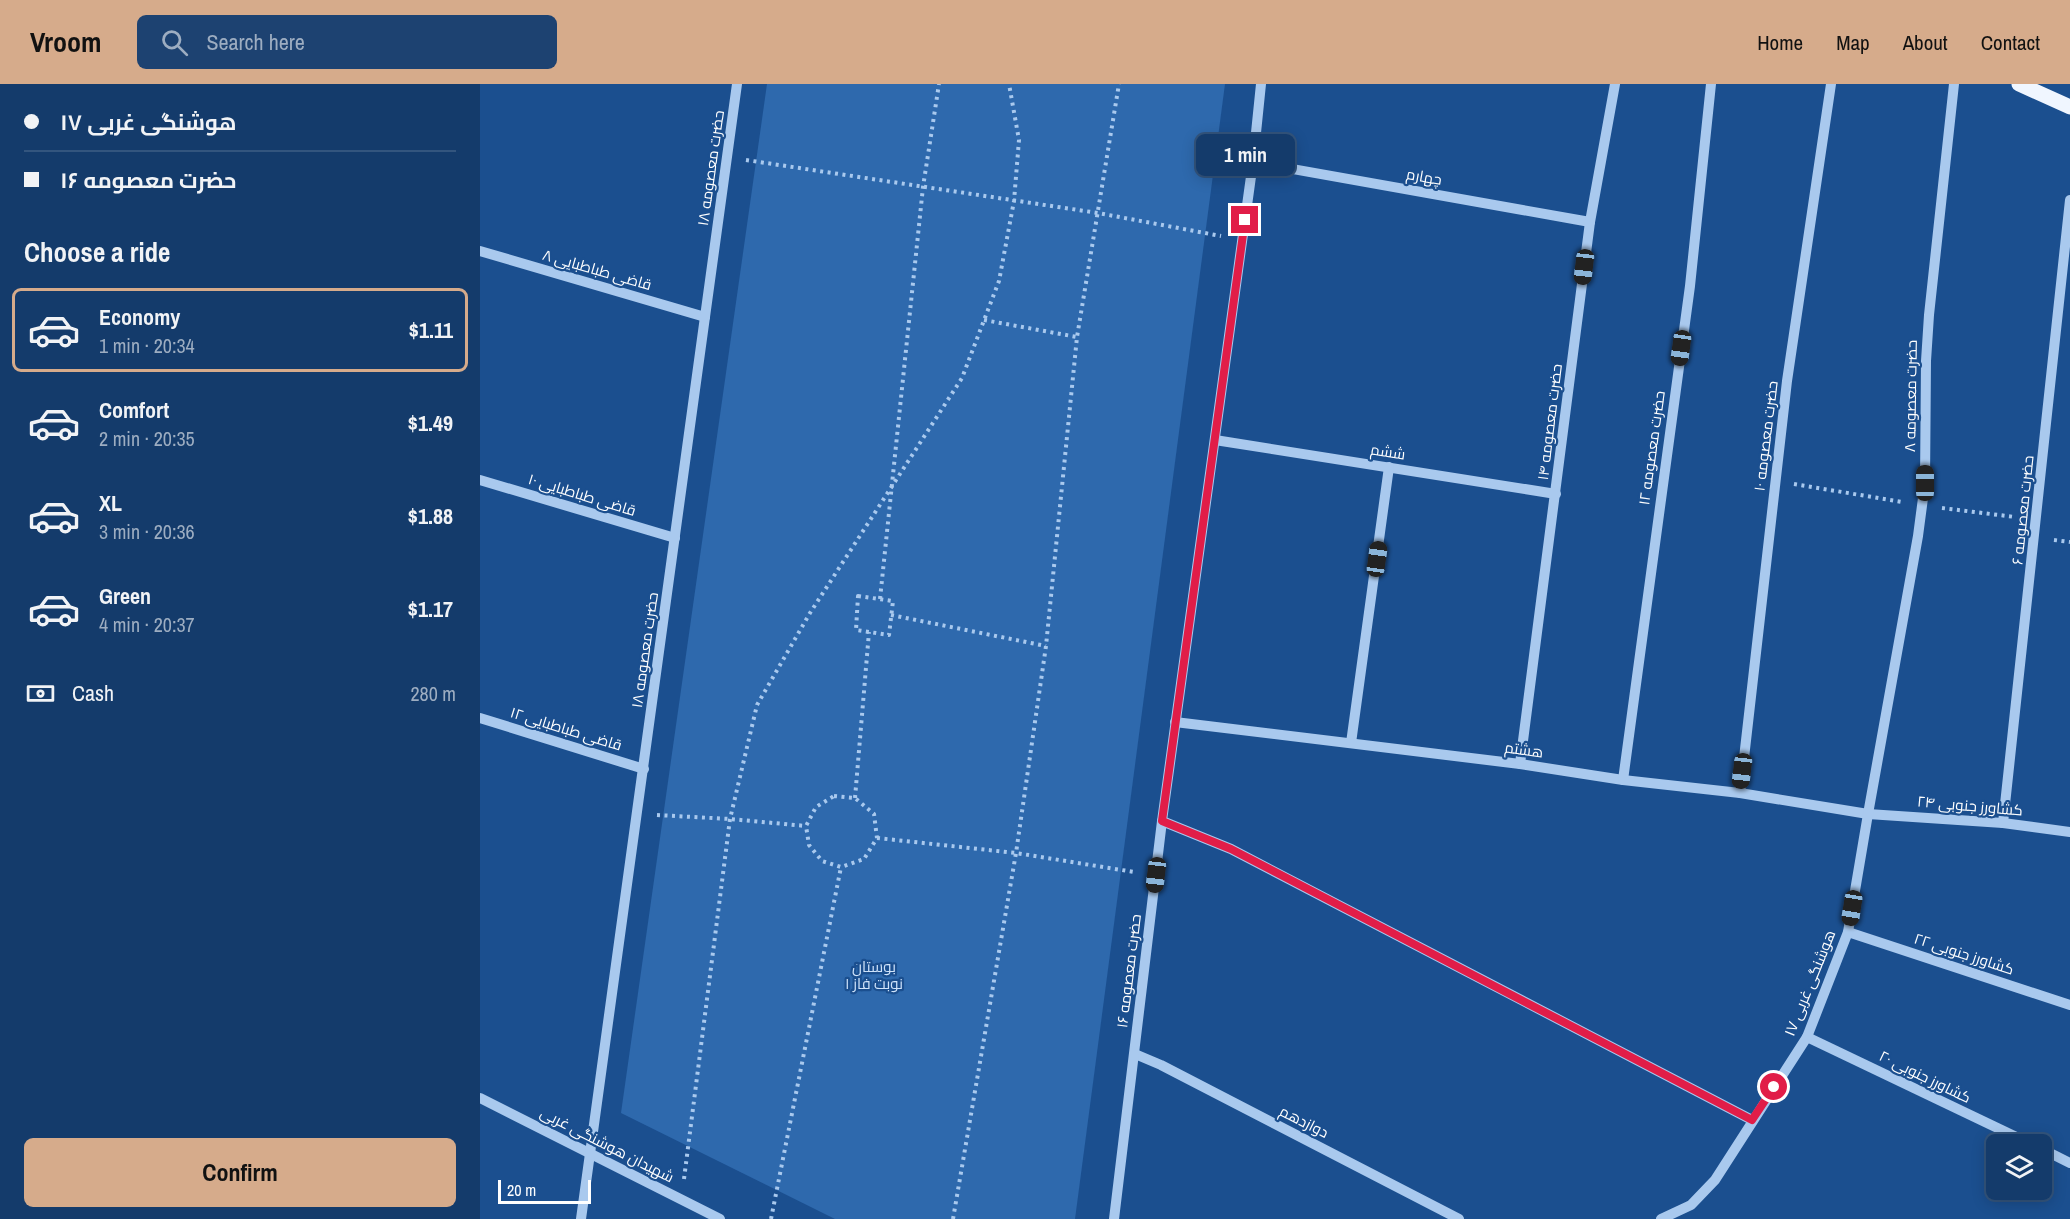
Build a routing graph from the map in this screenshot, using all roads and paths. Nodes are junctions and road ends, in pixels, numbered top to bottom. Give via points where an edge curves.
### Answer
1 (737, 84) edge
2 (939, 84) edge
3 (1009, 84) edge
4 (1119, 84) edge
5 (1261, 84) edge
6 (1614, 84) edge
7 (1711, 84) edge
8 (1831, 84) edge
9 (1954, 84) edge
10 (2019, 84) edge
11 (2070, 107) edge
12 (727, 158) junction
13 (1253, 162) junction
14 (923, 187) junction
15 (2070, 200) edge
16 (1014, 201) junction
17 (1098, 213) junction
18 (1590, 222) junction
19 (1242, 240) junction
20 (480, 251) edge
21 (705, 317) junction
22 (984, 320) junction
23 (1077, 337) junction
24 (1215, 440) junction
25 (1389, 467) junction
26 (480, 480) edge
27 (891, 489) junction
28 (1556, 494) junction
29 (675, 538) junction
30 (880, 599) junction
31 (891, 615) junction
32 (869, 632) junction
33 (1046, 646) junction
34 (480, 718) edge
35 (1175, 722) junction
36 (1351, 743) junction
37 (1520, 764) junction
38 (644, 769) junction
39 (1623, 780) junction
40 (1740, 793) junction
41 (855, 798) junction
42 (638, 814) junction
43 (1868, 814) junction
44 (730, 819) junction
45 (1162, 821) junction
46 (2003, 823) junction
47 (806, 826) junction
48 (2070, 832) edge
49 (877, 838) junction
50 (1016, 853) junction
51 (841, 867) junction
52 (1156, 875) junction
53 (1848, 932) junction
54 (2070, 1005) edge
55 (1807, 1037) junction
56 (1135, 1054) junction
57 (480, 1098) edge
58 (1752, 1120) junction
59 (2010, 1134) edge
60 (590, 1153) junction
61 (2052, 1154) edge
62 (2070, 1163) edge
63 (682, 1200) junction
64 (581, 1219) edge
65 (720, 1219) edge
66 (771, 1219) edge
67 (953, 1219) edge
68 (1114, 1219) edge
69 (1459, 1219) edge
70 (1660, 1219) edge

1 - 12 street, حضرت معصومه ۱۸
2 - 14 path
3 - 16 path via 1019,140
4 - 17 path
5 - 13 street, حضرت معصومه ۱۶
6 - 18 street, حضرت معصومه ۱۴
7 - 39 street, حضرت معصومه ۱۲ via 1690,286
8 - 40 street, حضرت معصومه ۱۰ via 1787,381
9 - 43 street, حضرت معصومه ۸ via 1929,315 1925,483
10 - 11 main road
12 - 14 path
12 - 21 street, حضرت معصومه ۱۸
13 - 18 street, چهارم
13 - 19 street, حضرت معصومه ۱۶
14 - 16 path
14 - 27 path
15 - 46 street, حضرت معصومه ۶
16 - 17 path
16 - 22 path via 999,281
17 - 19 path
17 - 23 path
18 - 28 street, حضرت معصومه ۱۴
19 - 24 street, حضرت معصومه ۱۶
20 - 21 street, قاضی طباطبایی ۸
21 - 29 street, حضرت معصومه ۱۸
22 - 23 path
22 - 27 path via 962,378
23 - 33 path
24 - 25 street, ششم
24 - 35 street, حضرت معصومه ۱۶
25 - 28 street, ششم
25 - 36 street
26 - 29 street, قاضی طباطبایی ۱۰
27 - 30 path
27 - 44 path via 810,613 758,705
28 - 37 street, حضرت معصومه ۱۴
29 - 38 street, حضرت معصومه ۱۸
30 - 31 path via 893,601
30 - 32 path via 858,596 856,630
31 - 32 path via 889,635
31 - 33 path
32 - 41 path
33 - 50 path
34 - 38 street, قاضی طباطبایی ۱۲
35 - 36 street, هشتم
35 - 45 street, حضرت معصومه ۱۶
36 - 37 street, هشتم
37 - 39 street, هشتم
38 - 42 street, حضرت معصومه ۱۸
39 - 40 street, هشتم
40 - 43 street, هشتم
41 - 47 path via 834,796 816,807
41 - 49 path via 874,814
42 - 44 path
42 - 60 street, حضرت معصومه ۱۸
43 - 46 street, کشاورز جنوبی ۲۴
43 - 53 street, هوشنگی غربی ۱۷
44 - 47 path
44 - 63 path
45 - 52 street, حضرت معصومه ۱۶
45 - 58 street via 1231,849
46 - 48 street, کشاورز جنوبی ۲۴
47 - 51 path via 809,845 822,861
49 - 50 path
49 - 51 path via 864,859
50 - 52 path
50 - 67 path
51 - 66 path
52 - 56 street, حضرت معصومه ۱۶
53 - 54 street, کشاورز جنوبی ۲۲
53 - 55 street, هوشنگی غربی ۱۷
55 - 58 street, هوشنگی غربی ۱۷
55 - 59 street, کشاورز جنوبی ۲۰
56 - 68 street, حضرت معصومه ۱۶
56 - 69 street, دوازدهم
57 - 60 street, شهیدان هوشنگی غربی
58 - 70 street, هوشنگی غربی ۱۷ via 1704,1193 1691,1205
60 - 63 street, شهیدان هوشنگی غربی
60 - 64 street, حضرت معصومه ۱۸
61 - 62 street
63 - 65 street, شهیدان هوشنگی غربی

